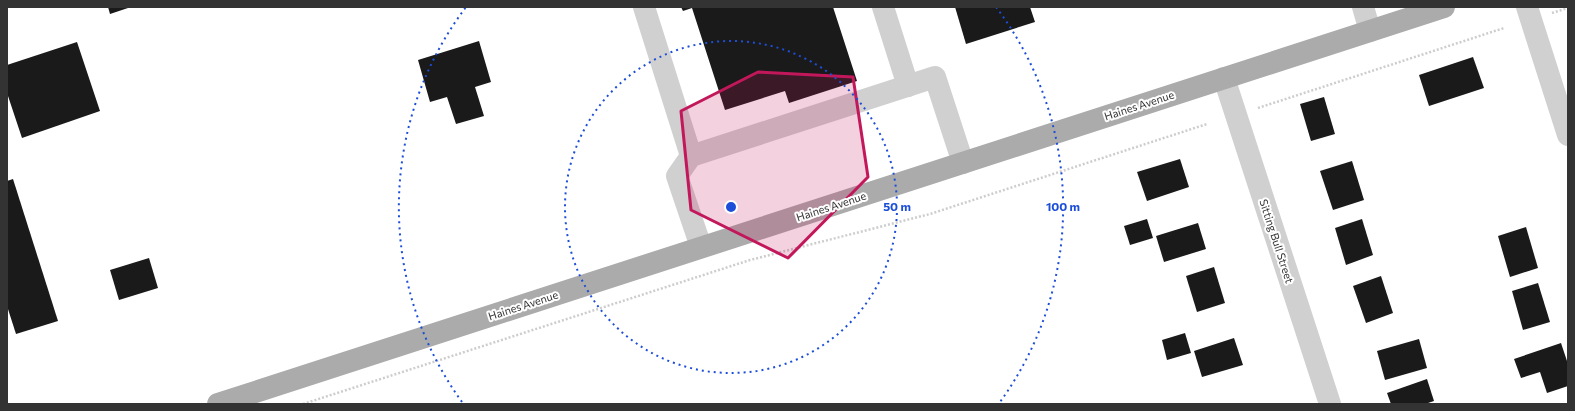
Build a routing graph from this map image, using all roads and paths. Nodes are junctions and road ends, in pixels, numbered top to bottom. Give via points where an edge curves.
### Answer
1 (644, 7) edge
2 (883, 7) edge
3 (1363, 7) edge
4 (1444, 7) edge
5 (1527, 7) edge
6 (1568, 8) edge
7 (1552, 13) dead end
8 (1504, 28) dead end
9 (1370, 31) junction
10 (1224, 78) junction
11 (908, 86) junction
12 (1258, 108) dead end
13 (1207, 124) dead end
14 (1568, 135) edge
15 (691, 156) junction
16 (963, 163) junction
17 (701, 247) junction
18 (218, 404) edge
19 (302, 404) edge
20 (1330, 404) edge

1 - 15 street
2 - 11 street
3 - 9 street
4 - 9 main road, Haines Avenue
5 - 14 street
6 - 7 path
8 - 12 path
9 - 10 main road, Haines Avenue
10 - 16 main road, Haines Avenue
10 - 20 street, Sitting Bull Street
11 - 15 street
11 - 16 street via 935,78
13 - 19 path via 930,214 750,260
15 - 17 street via 677,176
16 - 17 main road, Haines Avenue
17 - 18 main road, Haines Avenue

